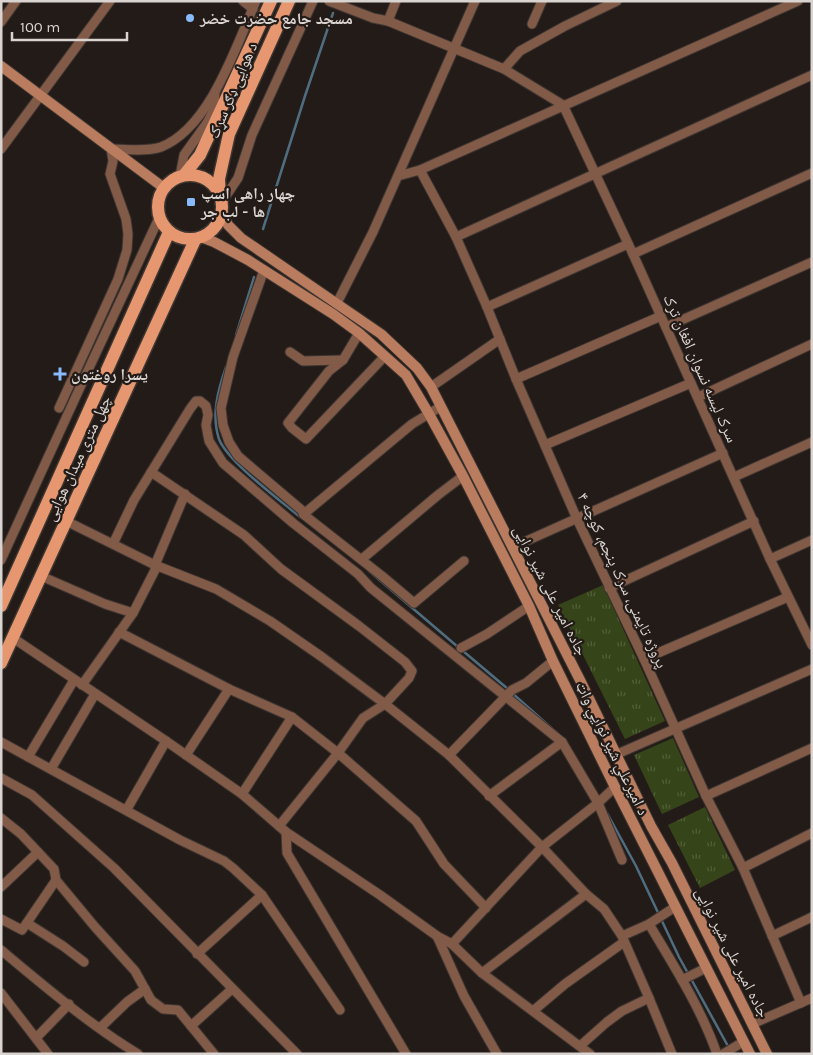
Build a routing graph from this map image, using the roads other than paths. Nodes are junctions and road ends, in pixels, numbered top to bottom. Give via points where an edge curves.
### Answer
1 (16, 1) edge
2 (110, 1) edge
3 (243, 1) edge
4 (271, 1) edge
5 (289, 1) edge
6 (313, 1) edge
7 (396, 1) edge
8 (475, 1) edge
9 (542, 1) edge
10 (617, 1) edge
11 (798, 1) edge
12 (330, 2) edge
13 (254, 5) edge
14 (388, 21) junction
15 (1, 22) edge
16 (532, 24) dead end
17 (454, 48) junction
18 (1, 66) edge
19 (504, 69) junction
20 (812, 75) edge
21 (215, 93) junction
22 (41, 95) junction
23 (564, 105) junction
24 (1, 149) edge
25 (112, 149) junction
26 (420, 170) junction
27 (596, 174) junction
28 (812, 174) edge
29 (182, 176) junction
30 (398, 176) junction
31 (164, 188) junction
32 (221, 203) junction
33 (159, 218) junction
34 (169, 232) junction
35 (456, 238) junction
36 (198, 239) junction
37 (628, 244) junction
38 (633, 254) junction
39 (812, 262) edge
40 (264, 270) junction
41 (337, 303) junction
42 (487, 307) junction
43 (660, 316) junction
44 (666, 327) junction
45 (359, 333) junction
46 (500, 339) junction
47 (812, 344) edge
48 (290, 352) dead end
49 (386, 356) junction
50 (344, 360) junction
51 (74, 376) junction
52 (516, 379) junction
53 (83, 381) junction
54 (692, 383) junction
55 (431, 387) junction
56 (698, 398) junction
57 (440, 407) junction
58 (59, 408) dead end
59 (429, 414) junction
60 (812, 442) edge
61 (545, 445) junction
62 (723, 453) junction
63 (151, 472) junction
64 (463, 476) junction
65 (734, 476) junction
66 (184, 494) junction
67 (305, 513) junction
68 (577, 519) junction
69 (66, 521) junction
70 (754, 522) junction
71 (812, 540) edge
72 (113, 544) junction
73 (513, 547) junction
74 (362, 559) junction
75 (770, 559) junction
76 (1, 560) edge
77 (464, 561) dead end
78 (155, 565) junction
79 (41, 576) junction
80 (609, 588) junction
81 (788, 597) junction
82 (1, 606) edge
83 (529, 606) junction
84 (133, 613) junction
85 (119, 632) junction
86 (12, 638) junction
87 (812, 644) edge
88 (460, 648) dead end
89 (644, 660) junction
90 (554, 661) junction
91 (1, 663) edge
92 (812, 669) edge
93 (74, 680) junction
94 (82, 686) junction
95 (229, 689) junction
96 (509, 693) junction
97 (95, 694) junction
98 (385, 704) junction
99 (292, 717) junction
100 (675, 727) junction
101 (166, 741) junction
102 (1, 742) edge
103 (562, 742) junction
104 (812, 748) edge
105 (338, 753) junction
106 (186, 754) junction
107 (616, 755) junction
108 (449, 756) junction
109 (28, 757) junction
110 (50, 769) junction
111 (1, 778) edge
112 (615, 788) junction
113 (242, 794) junction
114 (489, 796) junction
115 (706, 796) junction
116 (600, 801) junction
117 (127, 809) junction
118 (1, 818) edge
119 (283, 829) junction
120 (812, 833) edge
121 (542, 847) junction
122 (38, 852) junction
123 (622, 860) dead end
124 (742, 868) junction
125 (56, 880) junction
126 (1, 887) edge
127 (262, 894) junction
128 (586, 894) junction
129 (675, 907) junction
130 (486, 908) junction
131 (812, 917) edge
132 (1, 919) edge
133 (27, 923) junction
134 (649, 924) junction
135 (437, 936) junction
136 (772, 936) junction
137 (623, 939) junction
138 (452, 944) junction
139 (1, 950) edge
140 (197, 954) junction
141 (84, 962) dead end
142 (706, 968) junction
143 (482, 973) junction
144 (686, 978) junction
145 (145, 989) junction
146 (232, 989) junction
147 (1, 993) edge
148 (650, 998) junction
149 (812, 998) edge
150 (801, 1002) junction
151 (69, 1004) junction
152 (340, 1010) dead end
153 (534, 1011) junction
154 (752, 1024) junction
155 (191, 1026) junction
156 (100, 1028) junction
157 (36, 1038) junction
158 (743, 1042) junction
159 (580, 1046) junction
160 (725, 1053) edge
161 (48, 1054) edge
162 (138, 1054) edge
163 (214, 1054) edge
164 (297, 1054) edge
165 (406, 1054) edge
166 (497, 1054) edge
167 (590, 1054) edge
168 (672, 1054) edge
169 (717, 1054) edge
170 (750, 1054) edge
171 (767, 1054) edge

1 - 15 street
2 - 22 street
3 - 13 street
4 - 29 main road, د هوایی ډګر سړک via 200,155
5 - 32 main road, د هوایی ډګر سړک via 229,134 219,179
6 - 32 street via 252,135 234,187
7 - 14 street
8 - 17 street
9 - 16 street
10 - 19 street via 520,51
11 - 23 street
12 - 14 street
13 - 21 street
14 - 17 street
17 - 19 street
17 - 30 street
18 - 22 main road
19 - 23 street
20 - 27 street
21 - 25 street via 196,121 175,140 159,148
21 - 29 street via 214,109 207,123 184,155
22 - 24 street
22 - 25 main road
23 - 26 street
23 - 27 street, سرک لیسه نسوان افغان‌ ترک
25 - 31 main road
25 - 51 street via 110,174 126,220 127,250 118,279
26 - 30 street
26 - 35 street, پروژه تایمنی، سرک پنجم، کوچه ۴
27 - 35 street
27 - 37 street, سرک لیسه نسوان افغان‌ ترک
28 - 38 street
29 - 31 main road
29 - 32 main road via 206,179 213,184
30 - 41 street
31 - 33 main road via 158,203
32 - 36 main road via 215,227
32 - 41 main road, جاده امیر علی شیر نوایی via 228,225 241,238
33 - 34 main road
33 - 53 street
34 - 36 main road via 177,237
34 - 82 main road
35 - 42 street, پروژه تایمنی، سرک پنجم، کوچه ۴
36 - 40 main road, د امیرعلي شیر نوايي واټ via 235,252
36 - 69 main road, چهل متری میدان هوایی
37 - 38 street, سرک لیسه نسوان افغان‌ ترک
37 - 42 street
38 - 43 street, سرک لیسه نسوان افغان‌ ترک
39 - 44 street
40 - 45 main road, د امیرعلي شیر نوايي واټ
40 - 67 street via 233,357 221,408 222,417 229,442 238,456
41 - 55 main road, جاده امیر علی شیر نوایی via 382,334 417,368
42 - 46 street, پروژه تایمنی، سرک پنجم، کوچه ۴
43 - 44 street, سرک لیسه نسوان افغان‌ ترک
43 - 52 street
44 - 54 street, سرک لیسه نسوان افغان‌ ترک
45 - 49 main road, د امیرعلي شیر نوايي واټ
45 - 50 street
46 - 52 street, پروژه تایمنی، سرک پنجم، کوچه ۴
46 - 55 street
47 - 56 street
48 - 50 street via 303,361
49 - 50 street via 306,439 288,423 329,371
49 - 59 main road, د امیرعلي شیر نوايي واټ via 406,375
51 - 53 street
51 - 58 street
52 - 61 street, پروژه تایمنی، سرک پنجم، کوچه ۴
53 - 76 street
54 - 56 street, سرک لیسه نسوان افغان‌ ترک
54 - 61 street
55 - 57 main road, جاده امیر علی شیر نوایی
56 - 62 street, سرک لیسه نسوان افغان‌ ترک
57 - 59 street
57 - 73 main road, جاده امیر علی شیر نوایی
59 - 64 main road, د امیرعلي شیر نوايي واټ
59 - 67 street via 412,424
60 - 65 street
61 - 68 street, پروژه تایمنی، سرک پنجم، کوچه ۴
62 - 65 street, سرک لیسه نسوان افغان‌ ترک
62 - 68 street
63 - 66 street
63 - 72 street
63 - 96 street via 190,409 200,401 206,406 209,441 223,463 371,588
64 - 74 street
64 - 83 main road, د امیرعلي شیر نوايي واټ
65 - 70 street, سرک لیسه نسوان افغان‌ ترک
66 - 78 street
66 - 98 street via 244,535 281,569 405,662 412,671 409,678
67 - 74 street
68 - 73 street
68 - 80 street, پروژه تایمنی، سرک پنجم، کوچه ۴
69 - 72 street
69 - 79 main road, چهل متری میدان هوایی
70 - 75 street, سرک لیسه نسوان افغان‌ ترک
70 - 80 street
71 - 75 street
72 - 78 street
73 - 107 main road, جاده امیر علی شیر نوایی
74 - 77 street via 414,603
75 - 81 street, سرک لیسه نسوان افغان‌ ترک
78 - 84 street
78 - 98 street via 216,588 322,657
79 - 84 street
79 - 86 main road, چهل متری میدان هوایی
80 - 89 street, پروژه تایمنی، سرک پنجم، کوچه ۴
81 - 87 street, سرک لیسه نسوان افغان‌ ترک
81 - 89 street
83 - 88 street via 488,634
83 - 90 main road, د امیرعلي شیر نوايي واټ
84 - 85 street
85 - 94 street
85 - 95 street
86 - 91 main road, چهل متری میدان هوایی
86 - 93 street
89 - 100 street, پروژه تایمنی، سرک پنجم، کوچه ۴
90 - 96 street
90 - 112 main road, د امیرعلي شیر نوايي واټ
92 - 100 street
93 - 94 street
93 - 109 street
94 - 97 street
95 - 99 street
95 - 106 street
96 - 103 street
96 - 108 street
97 - 101 street
97 - 110 street
98 - 105 street via 363,718
98 - 108 street
99 - 105 street
99 - 113 street
100 - 107 street
100 - 115 street, پروژه تایمنی، سرک پنجم، کوچه ۴
101 - 106 street
101 - 117 street
102 - 109 street
103 - 114 street
103 - 116 street
104 - 115 street
105 - 119 street
105 - 130 street via 416,821 444,864
106 - 113 street
107 - 154 main road, جاده امیر علی شیر نوایی
108 - 114 street
109 - 110 street
110 - 117 street
111 - 140 street via 32,795 64,823 176,929
112 - 116 street
112 - 129 main road, د امیرعلي شیر نوايي واټ
113 - 119 street
114 - 121 street
115 - 124 street, پروژه تایمنی، سرک پنجم، کوچه ۴
116 - 121 street
116 - 123 street
117 - 127 street via 224,861
118 - 122 street
119 - 135 street
119 - 165 street via 286,853
120 - 124 street
121 - 128 street
121 - 130 street
122 - 125 street via 54,869
122 - 126 street
124 - 136 street, پروژه تایمنی، سرک پنجم، کوچه ۴
125 - 133 street
125 - 145 street via 135,972
127 - 140 street
127 - 152 street
128 - 137 street via 604,909
128 - 143 street
129 - 134 street
129 - 142 main road, د امیرعلي شیر نوايي واټ
130 - 138 street
131 - 136 street
132 - 133 street via 21,930
133 - 141 street
134 - 137 street
134 - 144 street
135 - 138 street
135 - 166 street via 464,996
136 - 150 street, پروژه تایمنی، سرک پنجم، کوچه ۴
137 - 148 street
137 - 153 street
138 - 143 street
139 - 151 street
140 - 146 street
142 - 144 street
142 - 158 main road, د امیرعلي شیر نوايي واټ
143 - 153 street
144 - 169 street
145 - 155 street via 151,1000 163,1008 178,1010
145 - 156 street
146 - 155 street
146 - 164 street
147 - 157 street
148 - 159 street via 622,1011
148 - 168 street
149 - 150 street
150 - 154 street
151 - 156 street
151 - 157 street
153 - 159 street
154 - 171 main road, جاده امیر علی شیر نوایی
155 - 163 street
156 - 162 street
157 - 161 street
158 - 160 street
158 - 170 main road, د امیرعلي شیر نوايي واټ
159 - 167 street

